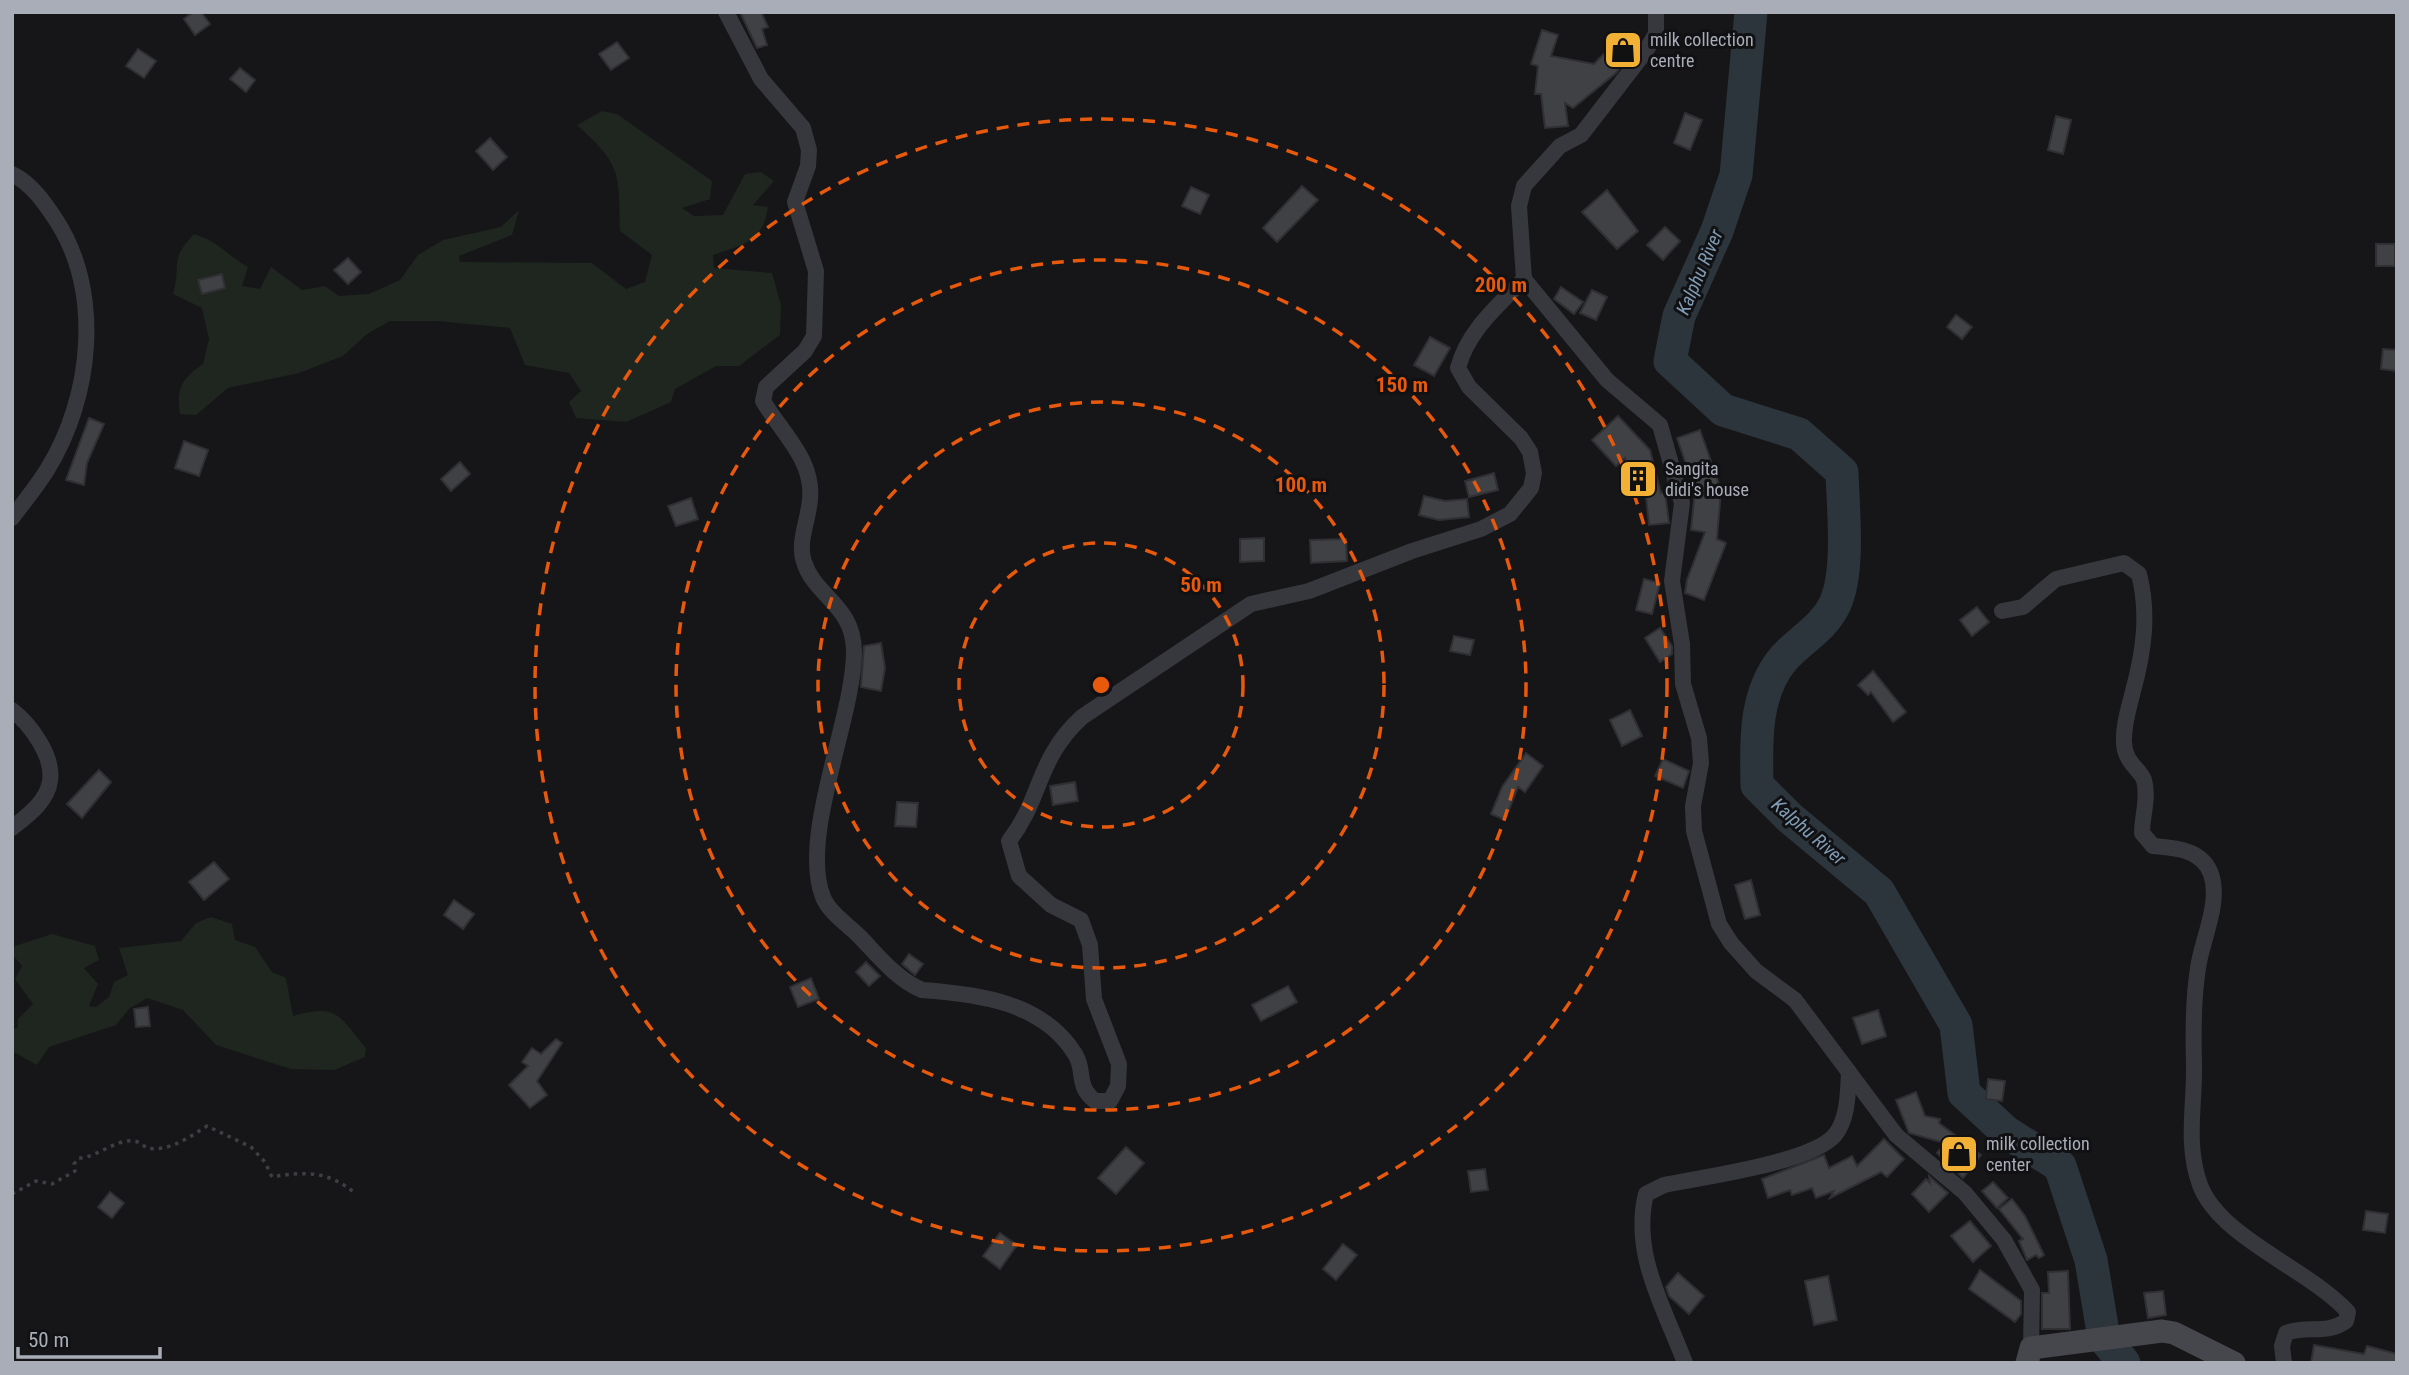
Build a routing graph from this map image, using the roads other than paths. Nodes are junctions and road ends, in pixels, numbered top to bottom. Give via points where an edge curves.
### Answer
1 (726, 12) edge
2 (1656, 12) edge
3 (12, 174) edge
4 (1524, 279) junction
5 (12, 518) edge
6 (2002, 611) dead end
7 (12, 710) edge
8 (12, 828) edge
9 (1849, 1072) junction
10 (2029, 1355) edge
11 (1685, 1363) edge
12 (2234, 1363) edge
13 (2284, 1363) edge

1 - 4 street via 761,79 803,128 809,150 796,202 816,271 814,336 805,351 766,387 763,401 795,447 810,481 803,560 845,615 853,635 853,670 833,758 818,860 823,899 912,986 996,999 1053,1029 1078,1059 1079,1077 1086,1094 1095,1101 1110,1101 1118,1086 1119,1065 1094,999 1090,945 1081,920 1032,891 1019,876 1009,841 1024,821 1052,750 1082,717 1251,604 1309,591 1481,529 1510,514 1531,488 1530,452 1469,387 1458,368 1463,349
2 - 4 street via 1656,34 1645,52 1581,135 1560,146 1524,187 1519,206
3 - 5 street via 44,202 67,237 84,292 86,330 79,394 62,442
4 - 9 street via 1606,380 1660,425 1682,503 1672,580 1683,684 1699,738 1701,763 1693,831 1719,924 1756,971 1796,1000
6 - 13 street via 2023,607 2056,579 2093,569 2124,563 2139,574 2146,602 2145,629 2124,746 2133,768 2143,776 2147,792 2141,833 2153,846 2186,849 2210,872 2214,888 2198,965 2192,1030 2193,1157 2201,1186 2213,1210 2348,1312 2339,1326 2286,1333
7 - 8 street via 40,743 50,781 32,812
9 - 10 street via 1896,1135 1965,1193 2015,1256 2032,1290
9 - 11 street via 1847,1107 1835,1135 1811,1151 1664,1185 1646,1194 1641,1216 1656,1298
10 - 12 street via 2162,1331

